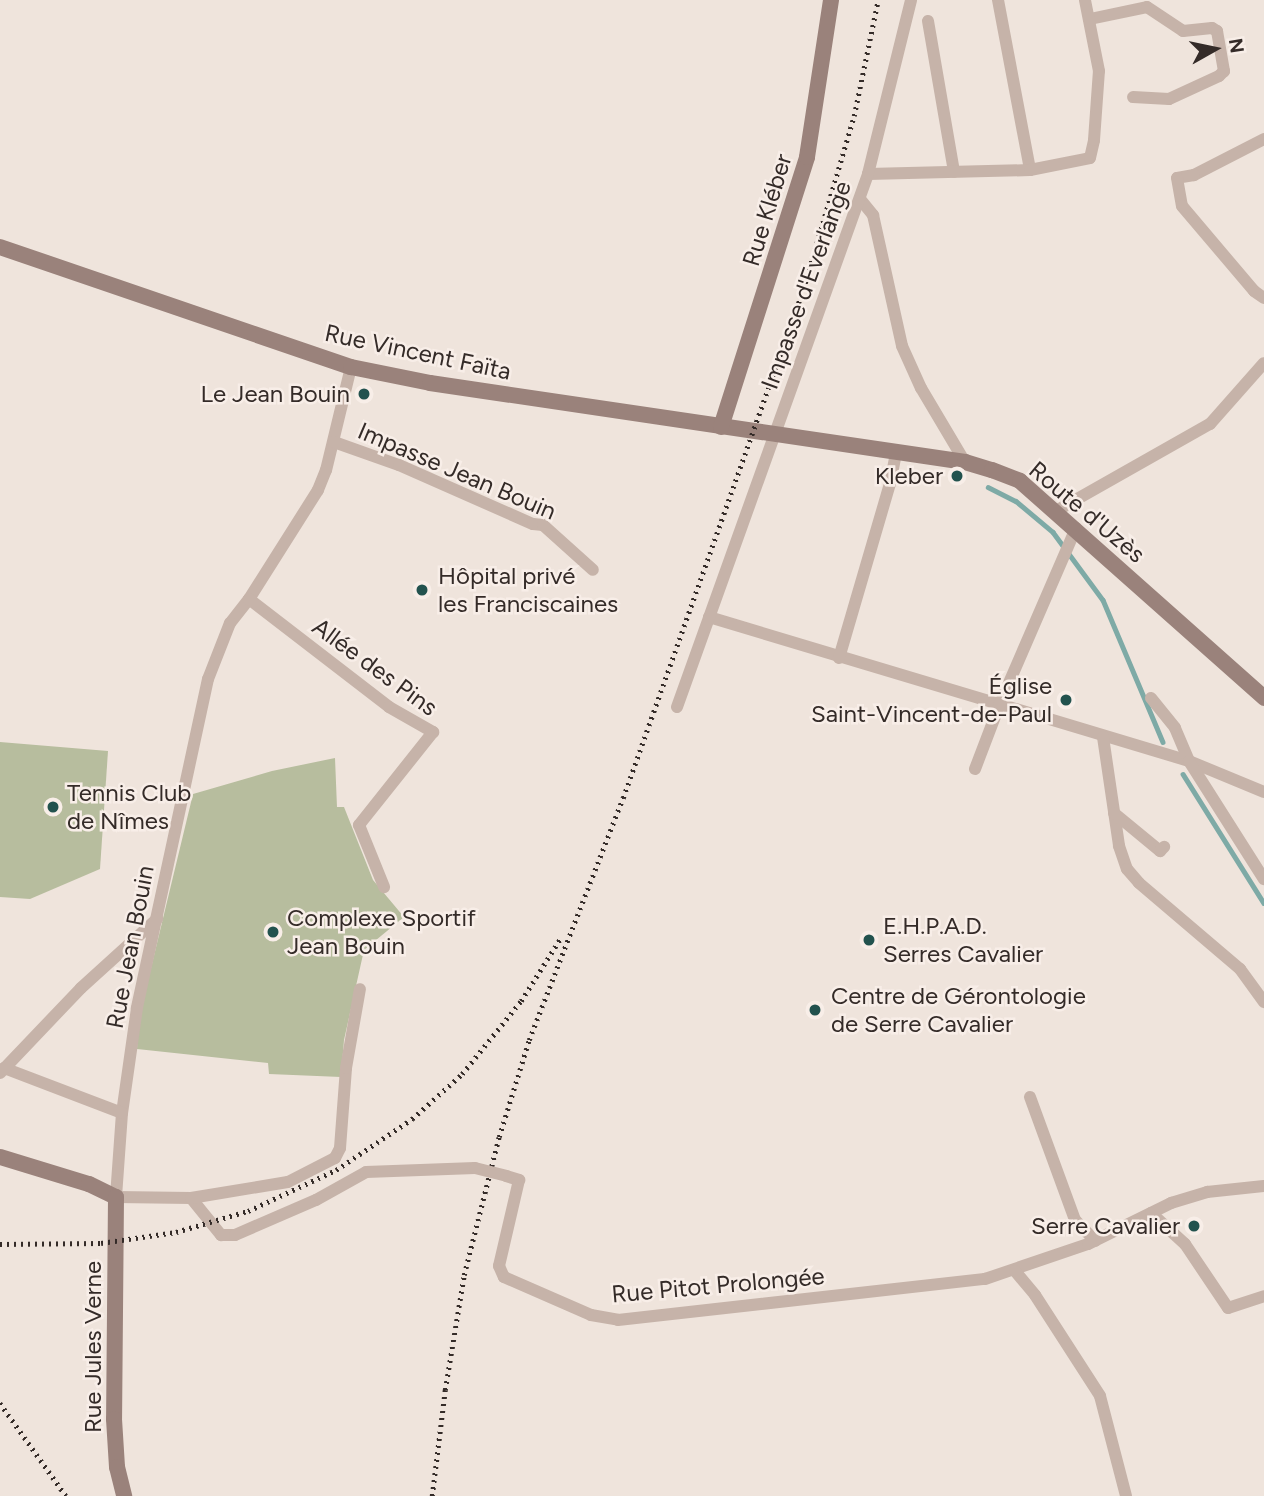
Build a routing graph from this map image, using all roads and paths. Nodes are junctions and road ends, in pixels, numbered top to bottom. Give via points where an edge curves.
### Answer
1 (831, 0) edge
2 (911, 0) edge
3 (998, 0) edge
4 (1085, 0) edge
5 (1090, 19) junction
6 (928, 21) dead end
7 (1133, 97) dead end
8 (1264, 139) edge
9 (1030, 170) junction
10 (954, 172) junction
11 (869, 174) junction
12 (860, 199) junction
13 (0, 247) edge
14 (1264, 298) edge
15 (1264, 363) edge
16 (351, 367) junction
17 (721, 427) junction
18 (758, 432) joint
19 (775, 435) junction
20 (334, 442) junction
21 (896, 452) junction
22 (965, 462) junction
23 (1056, 511) junction
24 (1076, 528) junction
25 (593, 570) dead end
26 (249, 599) junction
27 (709, 617) junction
28 (839, 658) junction
29 (1151, 698) dead end
30 (1264, 698) edge
31 (999, 706) junction
32 (677, 707) dead end
33 (1103, 737) junction
34 (1189, 761) junction
35 (975, 769) dead end
36 (1264, 792) edge
37 (1114, 813) junction
38 (1164, 847) dead end
39 (1264, 879) edge
40 (384, 887) dead end
41 (157, 918) junction
42 (360, 989) dead end
43 (1264, 1002) edge
44 (2, 1071) edge
45 (1030, 1097) dead end
46 (122, 1113) junction
47 (0, 1157) edge
48 (1264, 1186) edge
49 (116, 1197) junction
50 (191, 1198) junction
51 (1151, 1213) junction
52 (1095, 1241) junction
53 (1015, 1271) junction
54 (1264, 1296) edge
55 (124, 1496) edge
56 (1126, 1496) edge

1 - 17 main road, Rue Kléber via 807,158
2 - 11 street, Impasse d'Everlange
3 - 9 street
4 - 5 street
5 - 7 street via 1147,7 1183,31 1217,31 1224,71 1219,76 1169,99
5 - 9 street via 1099,71 1090,159
6 - 10 street
8 - 14 street via 1194,175 1177,178 1182,206
9 - 10 street
10 - 11 street
11 - 12 street, Impasse d'Everlange
12 - 19 street, Impasse d'Everlange
12 - 22 street via 873,215 902,346
13 - 16 main road, Rue Vincent Faïta
15 - 23 street via 1210,424
16 - 17 main road, Rue Vincent Faïta
16 - 20 street, Rue Jean Bouin
17 - 18 main road, Rue Vincent Faïta
18 - 19 main road, Route d'Uzès
19 - 21 main road, Route d'Uzès
19 - 27 street, Impasse d'Everlange
20 - 25 street, Impasse Jean Bouin via 543,526
20 - 26 street, Rue Jean Bouin via 318,490
21 - 22 main road, Route d'Uzès
21 - 28 street
22 - 23 main road, Route d'Uzès via 1020,481
23 - 24 main road, Route d'Uzès
24 - 30 main road, Route d'Uzès
24 - 31 street
26 - 40 street, Allée des Pins via 389,707 433,732 359,825
26 - 41 street, Rue Jean Bouin via 230,623 208,679
27 - 28 street
27 - 32 street, Impasse d'Everlange
28 - 31 street
29 - 34 street via 1175,729
31 - 33 street
31 - 35 street
33 - 34 street
33 - 37 street
34 - 36 street
34 - 39 street
37 - 38 street via 1160,851
37 - 43 street via 1127,869 1240,969
41 - 44 street via 80,988
41 - 46 street, Rue Jean Bouin via 137,1007
42 - 50 street via 335,1158 288,1182
44 - 46 street
45 - 52 street via 1075,1220
46 - 49 street, Rue Jean Bouin
47 - 49 main road
48 - 51 street via 1207,1192
49 - 50 street
49 - 55 main road, Rue Jules Verne via 114,1419
50 - 53 street, Rue Pitot Prolongée, bridge via 221,1235 235,1235 316,1200 366,1172 475,1168 506,1176 519,1180 499,1266 504,1277 591,1315 618,1320 985,1279
51 - 52 street
51 - 54 street via 1185,1244 1228,1308
52 - 53 street
53 - 56 street via 1100,1396

